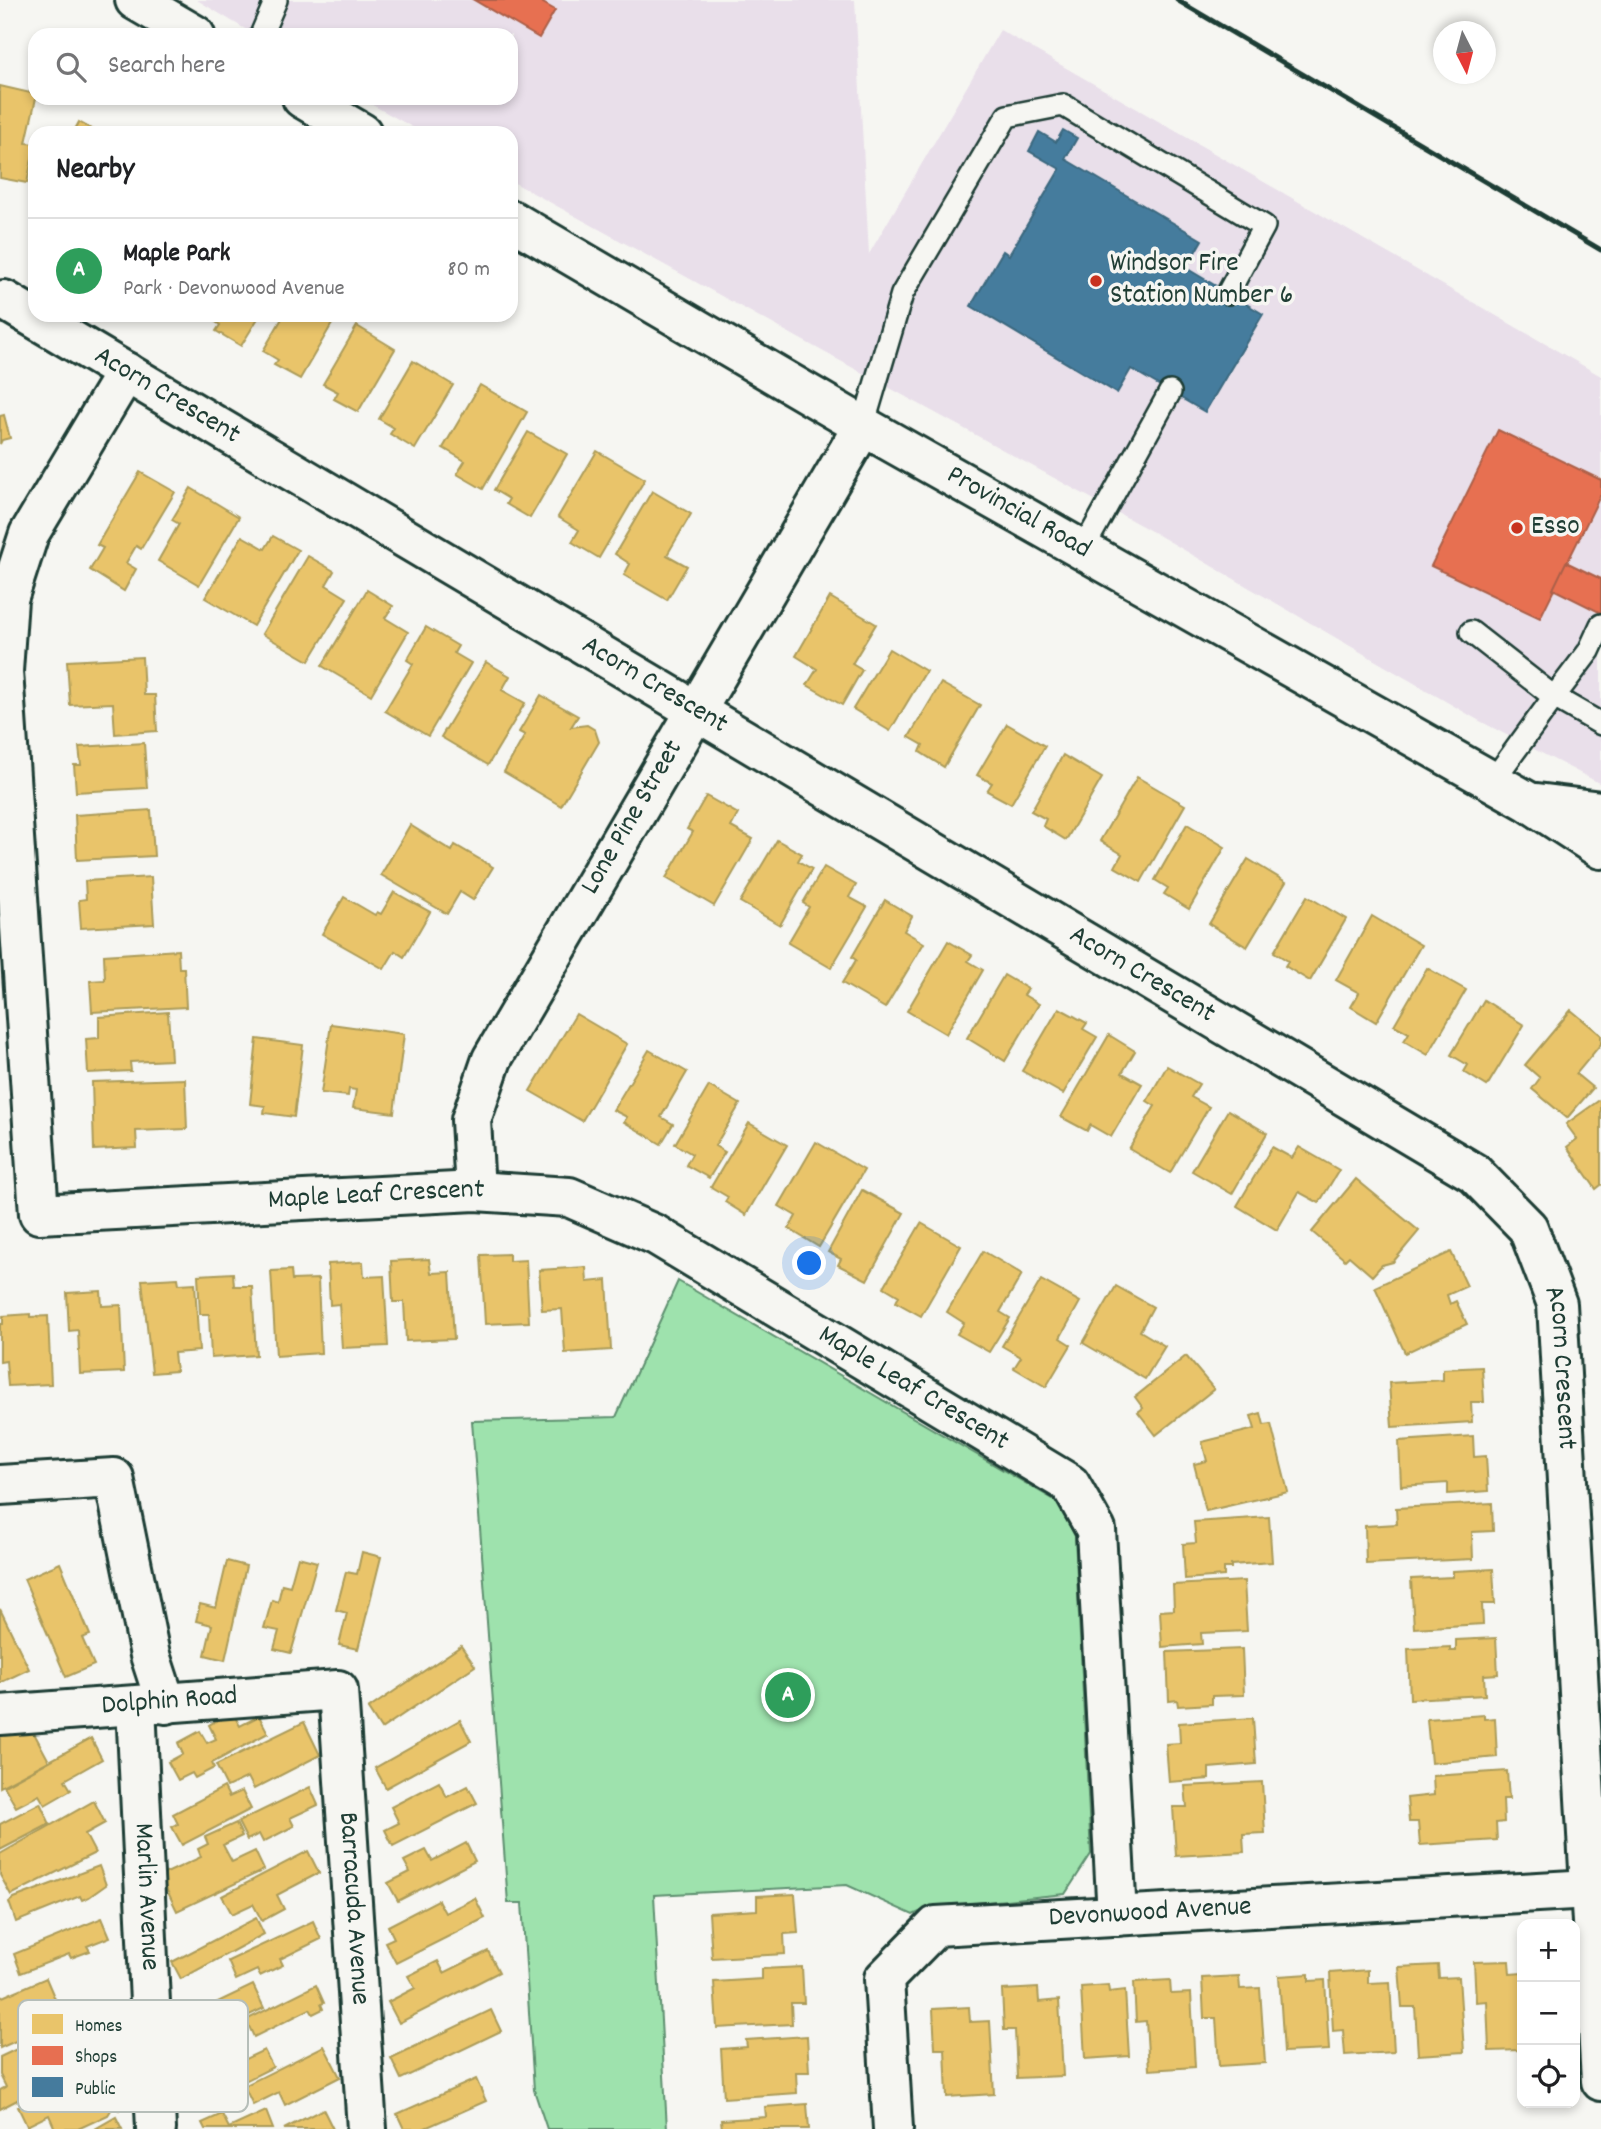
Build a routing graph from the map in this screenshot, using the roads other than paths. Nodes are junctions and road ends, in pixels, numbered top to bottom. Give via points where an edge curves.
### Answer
1 (135, 0) edge
2 (276, 0) edge
3 (183, 28) edge
4 (264, 28) edge
5 (314, 105) edge
6 (350, 126) edge
7 (518, 224) edge
8 (1228, 293) dead end
9 (4, 300) dead end
10 (28, 314) edge
11 (41, 322) edge
12 (126, 372) junction
13 (1170, 391) dead end
14 (863, 426) junction
15 (1082, 551) junction
16 (1601, 625) edge
17 (1471, 632) dead end
18 (1595, 655) edge
19 (1554, 697) junction
20 (695, 711) junction
21 (1601, 724) edge
22 (1492, 782) junction
23 (1529, 802) junction
24 (1601, 811) edge
25 (1601, 849) edge
26 (475, 1191) junction
27 (0, 1485) edge
28 (338, 1690) joint
29 (151, 1705) junction
30 (0, 1714) edge
31 (1590, 1889) junction
32 (1117, 1916) junction
33 (154, 2000) edge
34 (1601, 2081) edge
35 (367, 2129) edge
36 (893, 2129) edge

1 - 3 street
2 - 4 lane
5 - 6 street
7 - 14 street, Provincial Road
8 - 14 lane via 1264,226 1063,105 1007,116 902,294
9 - 10 street, Acorn Crescent
11 - 12 street, Acorn Crescent
12 - 20 street, Acorn Crescent
12 - 26 street, Maple Leaf Crescent via 29,534 8,599 3,671 39,1214
13 - 15 lane
14 - 15 street, Provincial Road
14 - 20 street, Lone Pine Street
15 - 22 street, Provincial Road
16 - 18 lane
17 - 19 lane
18 - 19 lane
19 - 21 lane
19 - 22 lane
20 - 26 street, Lone Pine Street via 492,1059 471,1120
20 - 31 street, Acorn Crescent via 1474,1173 1528,1228 1557,1304
22 - 23 street, Provincial Road
23 - 24 street, Provincial Road
23 - 25 street, Provincial Road
26 - 32 street, Maple Leaf Crescent via 569,1197 656,1235 1070,1485 1096,1530
27 - 29 street, Marlin Avenue via 114,1478 150,1656
28 - 29 street, Dolphin Road
28 - 35 street, Barracuda Avenue
29 - 30 street, Dolphin Road
29 - 33 street, Marlin Avenue
31 - 32 street, Devonwood Avenue
31 - 34 street, Acorn Crescent
32 - 36 street, Devonwood Avenue via 936,1926 884,1979

